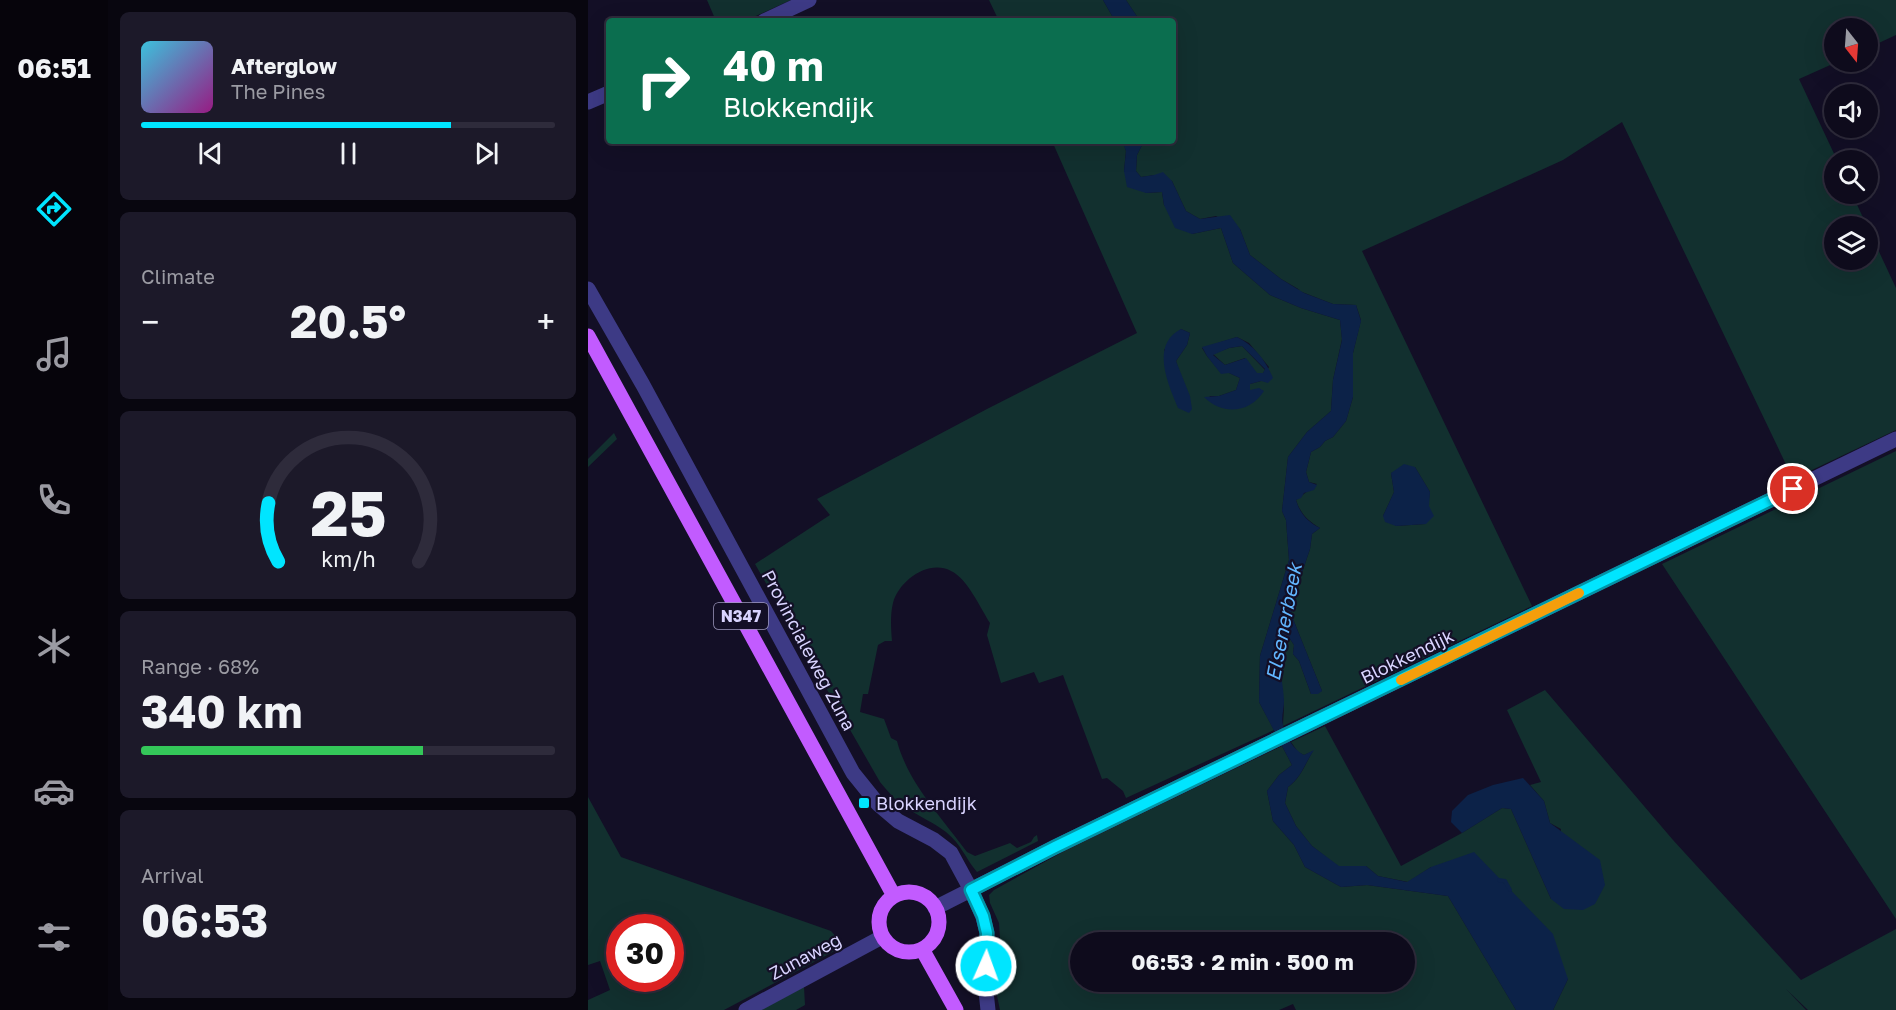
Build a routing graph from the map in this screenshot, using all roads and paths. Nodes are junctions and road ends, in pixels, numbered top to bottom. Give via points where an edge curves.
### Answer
1 (809, 0) edge
2 (770, 18) edge
3 (606, 94) edge
4 (588, 102) edge
5 (588, 289) edge
6 (588, 336) edge
7 (1896, 439) edge
8 (971, 890) junction
9 (894, 896) junction
10 (935, 908) junction
11 (882, 937) junction
12 (922, 949) junction
13 (746, 1010) edge
14 (956, 1010) edge
15 (988, 1010) edge

1 - 2 street
3 - 4 street
5 - 8 street, Provincialeweg Zuna via 853,773 898,821 951,853
6 - 9 main road, N347
7 - 8 street, Blokkendijk
8 - 10 street, Blokkendijk
8 - 15 street, Provincialeweg Zuna via 987,933
9 - 10 main road via 920,894
9 - 11 main road via 883,905 879,916
10 - 12 main road via 938,929
11 - 12 main road via 890,947 904,952
11 - 13 street, Zunaweg
12 - 14 main road

